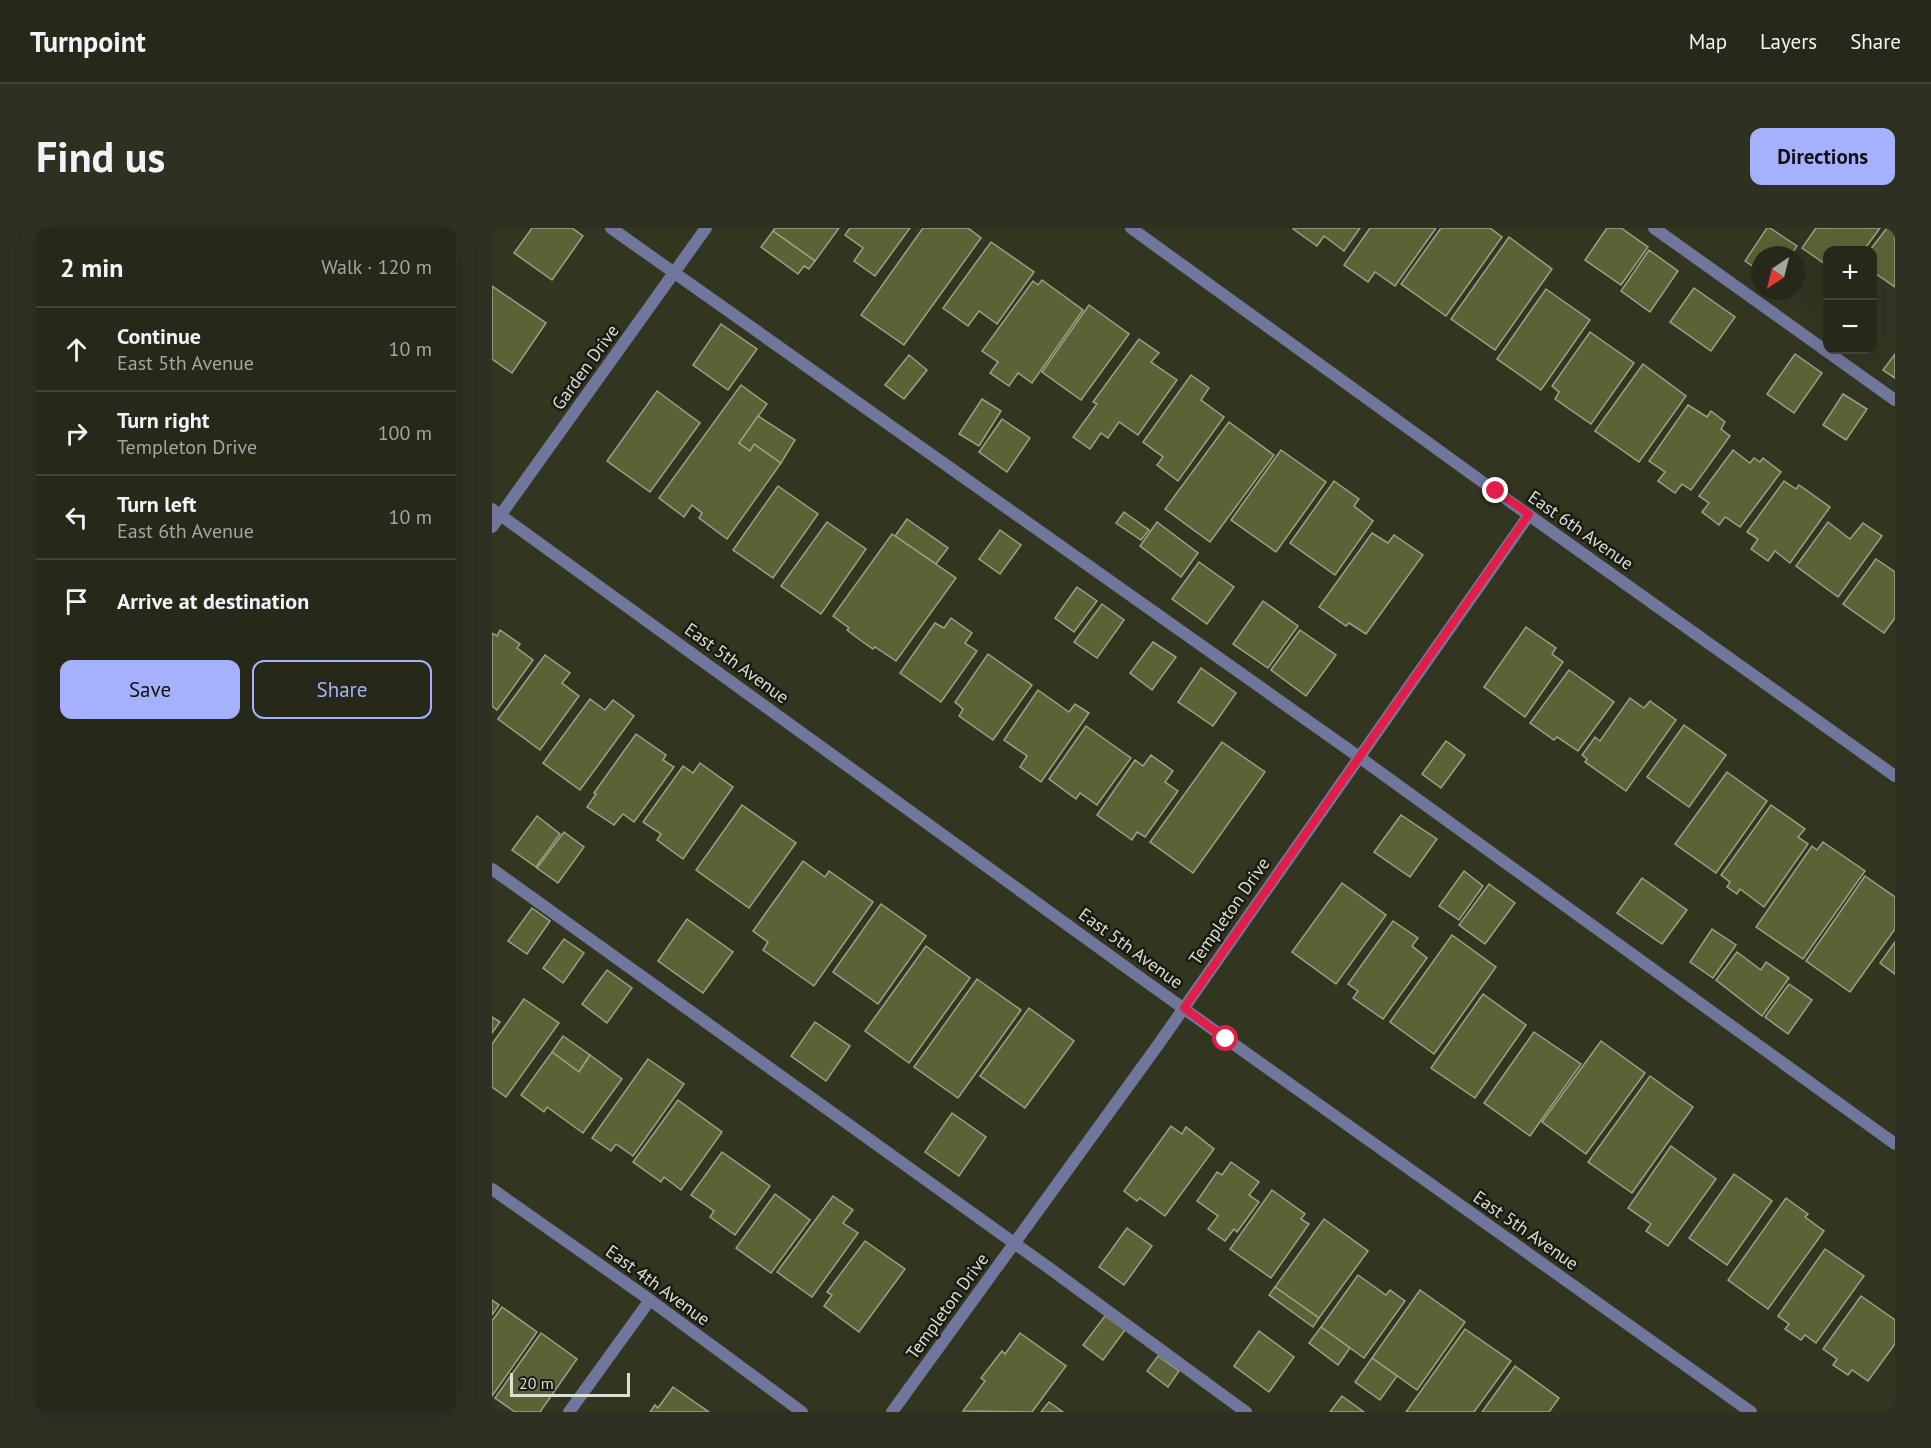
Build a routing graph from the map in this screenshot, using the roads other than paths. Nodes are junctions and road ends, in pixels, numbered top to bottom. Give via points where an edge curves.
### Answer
1 (611, 228) edge
2 (706, 228) edge
3 (1131, 228) edge
4 (1654, 228) edge
5 (675, 274) junction
6 (1895, 400) edge
7 (496, 512) edge
8 (1529, 514) junction
9 (492, 527) edge
10 (1359, 757) junction
11 (1895, 776) edge
12 (492, 869) edge
13 (1184, 1008) junction
14 (1895, 1144) edge
15 (492, 1189) edge
16 (1015, 1244) junction
17 (650, 1300) junction
18 (569, 1412) edge
19 (802, 1412) edge
20 (892, 1412) edge
21 (1246, 1412) edge
22 (1751, 1412) edge

1 - 5 street
2 - 5 street, Garden Drive
3 - 8 street, East 6th Avenue
4 - 6 street
5 - 7 street, Garden Drive
5 - 10 street
7 - 9 street, Garden Drive
7 - 13 street, East 5th Avenue
8 - 10 street, Templeton Drive
8 - 11 street, East 6th Avenue
10 - 13 street, Templeton Drive
10 - 14 street
12 - 16 street
13 - 16 street, Templeton Drive
13 - 22 street, East 5th Avenue
15 - 17 street, East 4th Avenue
16 - 20 street, Templeton Drive
16 - 21 street
17 - 18 street
17 - 19 street, East 4th Avenue

